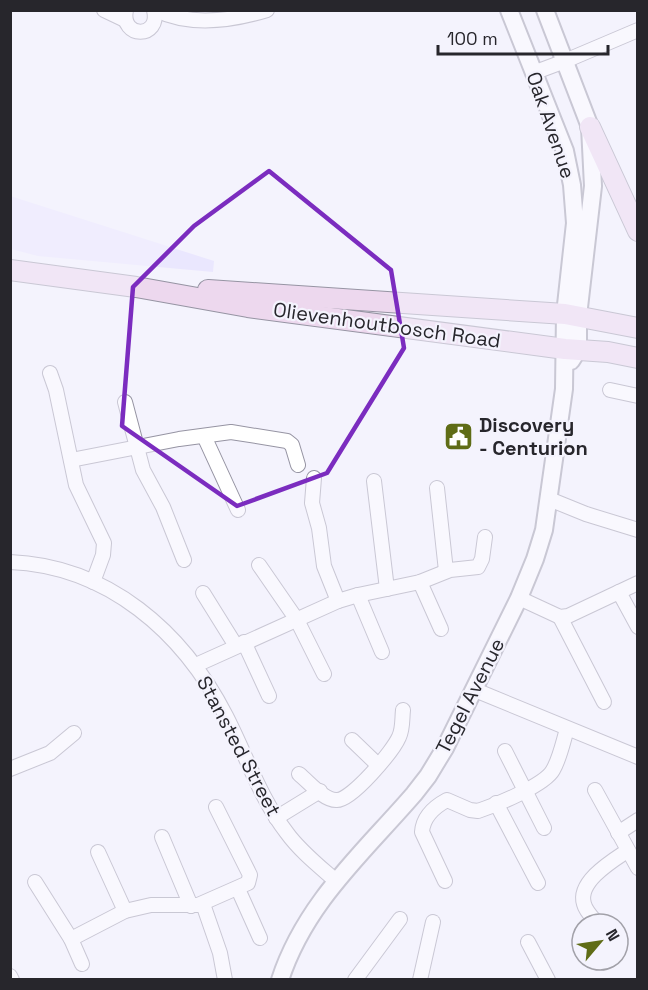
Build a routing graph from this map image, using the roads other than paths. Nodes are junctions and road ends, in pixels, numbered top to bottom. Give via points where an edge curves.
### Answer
1 (104, 10) edge
2 (155, 10) edge
3 (267, 10) edge
4 (509, 10) edge
5 (545, 10) edge
6 (125, 15) edge
7 (179, 20) junction
8 (150, 28) junction
9 (638, 30) edge
10 (565, 61) junction
11 (533, 73) junction
12 (590, 128) junction
13 (638, 231) edge
14 (10, 270) edge
15 (136, 287) junction
16 (572, 315) junction
17 (638, 328) edge
18 (571, 350) junction
19 (638, 358) edge
20 (50, 373) dead end
21 (610, 390) dead end
22 (638, 396) edge
23 (125, 402) dead end
24 (204, 436) junction
25 (137, 447) junction
26 (71, 460) junction
27 (298, 465) dead end
28 (314, 478) dead end
29 (374, 481) dead end
30 (437, 488) dead end
31 (549, 499) junction
32 (238, 510) dead end
33 (638, 530) edge
34 (485, 537) dead end
35 (184, 560) dead end
36 (10, 562) edge
37 (259, 566) dead end
38 (446, 571) junction
39 (93, 582) junction
40 (420, 582) junction
41 (638, 583) edge
42 (387, 589) junction
43 (619, 592) junction
44 (202, 593) dead end
45 (358, 595) junction
46 (519, 598) junction
47 (338, 601) junction
48 (560, 617) junction
49 (297, 620) junction
50 (638, 627) edge
51 (441, 629) dead end
52 (240, 644) junction
53 (382, 652) dead end
54 (196, 665) junction
55 (324, 674) dead end
56 (475, 690) junction
57 (268, 696) dead end
58 (604, 702) dead end
59 (403, 710) dead end
60 (567, 729) junction
61 (74, 733) dead end
62 (352, 740) dead end
63 (505, 751) dead end
64 (638, 758) edge
65 (378, 765) junction
66 (10, 769) edge
67 (299, 774) dead end
68 (595, 790) dead end
69 (320, 791) junction
70 (525, 791) junction
71 (496, 803) junction
72 (216, 807) dead end
73 (276, 818) junction
74 (638, 820) edge
75 (544, 828) dead end
76 (618, 833) junction
77 (162, 837) dead end
78 (627, 851) junction
79 (98, 852) dead end
80 (638, 868) edge
81 (445, 880) dead end
82 (336, 881) junction
83 (35, 882) dead end
84 (538, 883) dead end
85 (238, 889) junction
86 (197, 905) junction
87 (125, 911) junction
88 (589, 912) edge
89 (400, 919) dead end
90 (433, 922) dead end
91 (260, 938) dead end
92 (71, 939) junction
93 (528, 942) dead end
94 (82, 964) dead end
95 (225, 980) edge
96 (280, 980) edge
97 (355, 980) edge
98 (420, 980) edge
99 (548, 980) edge

1 - 6 street
2 - 7 street
2 - 8 street via 156,19
3 - 7 street via 220,20
4 - 11 street, Oak Avenue
5 - 10 street, Oak Avenue
6 - 8 street via 131,29 140,32
7 - 8 street
9 - 10 street
10 - 11 street
10 - 12 street, Oak Avenue
11 - 16 street, Oak Avenue via 565,151 573,185
12 - 13 main road
12 - 16 street, Oak Avenue via 593,186
14 - 15 main road, Olievenhoutbosch Road
15 - 16 main road, Olievenhoutbosch Road
15 - 18 main road, Olievenhoutbosch Road via 248,307
16 - 17 main road, Olievenhoutbosch Road
16 - 18 street, Tegel Avenue
18 - 19 main road, Olievenhoutbosch Road
18 - 31 street, Tegel Avenue via 565,369
20 - 26 street
21 - 22 street
23 - 25 street
24 - 25 street
24 - 27 street via 238,432 287,441
24 - 32 street
25 - 26 street
25 - 35 street via 143,470
26 - 39 street via 76,486 104,543
28 - 47 street via 312,503 324,566
29 - 42 street
30 - 38 street
31 - 33 street
31 - 46 street, Tegel Avenue via 544,530
34 - 38 street via 478,567
36 - 39 street, Stansted Street via 50,567
37 - 49 street
38 - 40 street
39 - 54 street, Stansted Street via 144,612
40 - 42 street
40 - 51 street
41 - 43 street
42 - 45 street
43 - 48 street
43 - 50 street
44 - 52 street
45 - 47 street
45 - 53 street
46 - 48 street
46 - 56 street, Tegel Avenue
47 - 49 street
48 - 58 street
49 - 52 street
49 - 55 street
52 - 54 street
52 - 57 street
54 - 73 street, Stansted Street via 226,715
56 - 60 street
56 - 82 street, Tegel Avenue via 428,776
59 - 65 street via 398,740
60 - 64 street
60 - 70 street via 553,770
61 - 66 street via 50,753
62 - 65 street
63 - 70 street
65 - 69 street via 342,799 331,799
67 - 69 street
68 - 76 street
69 - 73 street
70 - 71 street
70 - 75 street
71 - 81 street via 474,811 447,800 429,814 422,832
71 - 84 street
72 - 85 street via 250,875 248,883
73 - 82 street, Stansted Street via 294,842
74 - 76 street
76 - 78 street
77 - 86 street
78 - 80 street
78 - 88 street via 597,872 584,892 584,905
79 - 87 street
82 - 96 street, Tegel Avenue via 303,926
83 - 92 street
85 - 86 street
85 - 91 street
86 - 87 street via 151,905
86 - 95 street via 220,953
87 - 92 street
89 - 97 street
90 - 98 street
92 - 94 street
93 - 99 street

